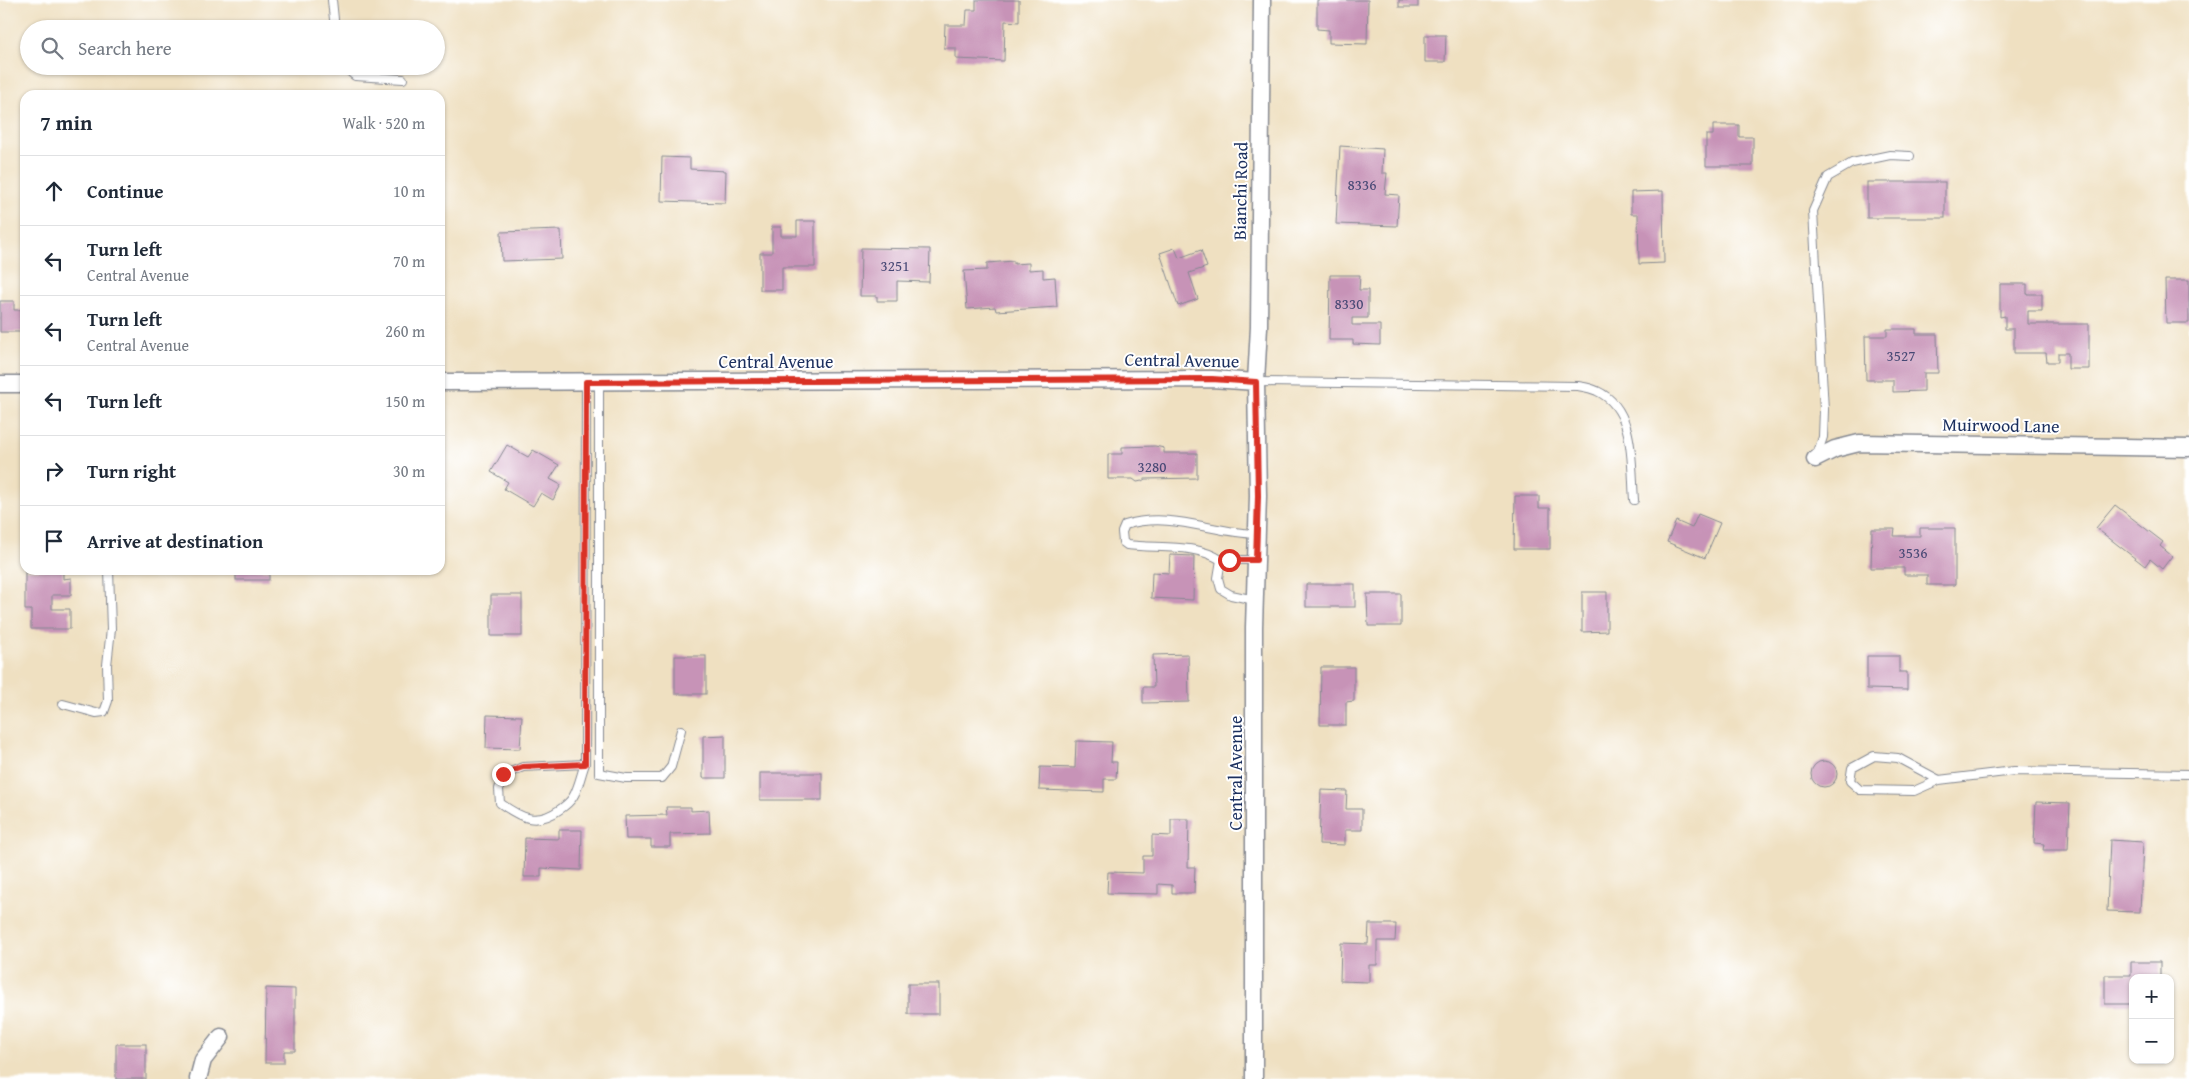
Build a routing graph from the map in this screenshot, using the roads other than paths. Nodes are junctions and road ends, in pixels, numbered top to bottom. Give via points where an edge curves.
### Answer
1 (332, 0) edge
2 (1262, 0) edge
3 (334, 20) edge
4 (354, 75) edge
5 (403, 79) dead end
6 (1910, 156) dead end
7 (445, 382) edge
8 (593, 382) junction
9 (1256, 382) junction
10 (0, 384) edge
11 (20, 384) edge
12 (2189, 448) edge
13 (1815, 459) joint
14 (1634, 500) dead end
15 (1257, 534) junction
16 (1221, 560) junction
17 (1256, 560) junction
18 (110, 575) edge
19 (1255, 600) junction
20 (63, 704) dead end
21 (681, 730) dead end
22 (585, 764) junction
23 (2189, 774) edge
24 (1939, 780) junction
25 (221, 1037) dead end
26 (198, 1079) edge
27 (1254, 1079) edge

1 - 3 lane
2 - 9 street, Bianchi Road
4 - 5 lane
6 - 13 lane via 1890,154 1852,163 1828,177 1813,211 1824,410 1824,437
7 - 8 street, Central Avenue
8 - 9 street, Central Avenue via 1212,379
8 - 21 lane via 598,773 626,778 662,778 671,767
8 - 22 lane
9 - 14 lane via 1578,386 1598,391 1623,416 1629,439
9 - 15 street, Central Avenue
10 - 11 street
12 - 13 street, Muirwood Lane via 1859,443 1835,449
15 - 16 lane via 1181,521 1152,520 1125,525 1122,532 1123,542 1127,545 1197,550 1211,553
15 - 17 street, Central Avenue
16 - 17 lane
16 - 19 lane via 1218,571 1221,589 1231,595
17 - 19 street, Central Avenue
18 - 20 lane via 108,702 104,712 96,713
19 - 27 street, Central Avenue
22 - 22 lane via 574,796 548,818 534,820 516,814 500,803 503,774 523,767
23 - 24 lane via 2014,771
24 - 24 lane via 1898,758 1874,756 1852,768 1850,781 1860,790 1914,791
25 - 26 street via 204,1060

